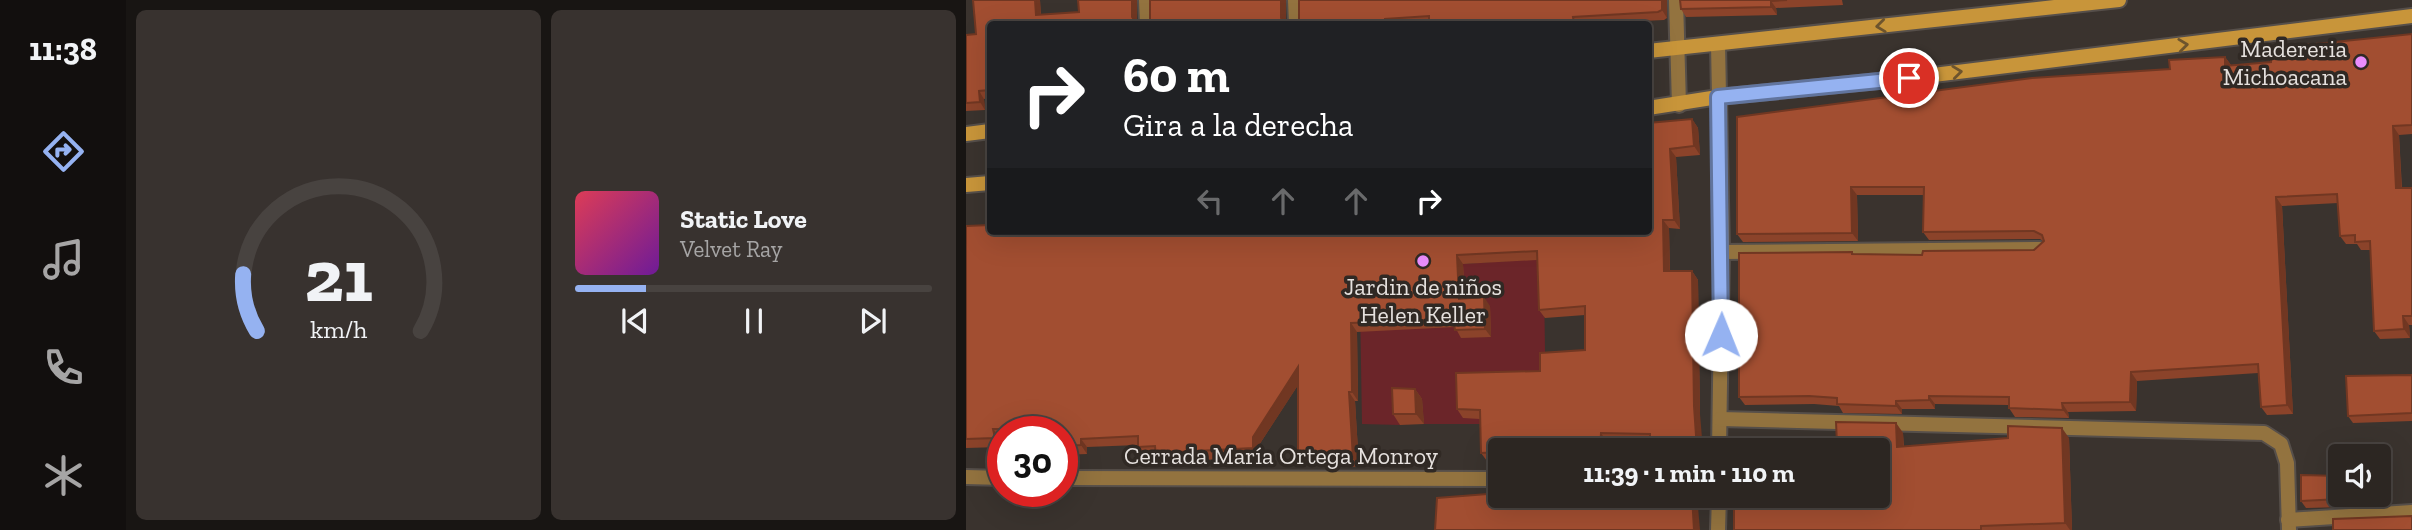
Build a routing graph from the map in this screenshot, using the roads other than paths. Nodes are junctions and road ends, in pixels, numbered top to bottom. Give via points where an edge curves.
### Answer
1 (1146, 0) edge
2 (1295, 0) edge
3 (1676, 0) edge
4 (2119, 0) edge
5 (2033, 5) edge
6 (2412, 16) edge
7 (1147, 21) edge
8 (1296, 21) edge
9 (1718, 44) junction
10 (1677, 47) junction
11 (1652, 50) edge
12 (1718, 97) junction
13 (1679, 105) junction
14 (1652, 108) edge
15 (987, 131) edge
16 (966, 134) edge
17 (987, 183) edge
18 (966, 186) edge
19 (2040, 249) edge
20 (1722, 252) junction
21 (1720, 419) junction
22 (1719, 438) edge
23 (966, 478) edge
24 (987, 478) edge
25 (1078, 478) edge
26 (1488, 479) edge
27 (1719, 508) edge
28 (2412, 512) edge
29 (2288, 525) edge
30 (1718, 530) edge

1 - 7 street
2 - 8 street
3 - 10 street
4 - 5 street
5 -> 9 street
12 -> 6 street
9 - 10 street
9 - 12 street
10 - 11 street
10 - 13 street
12 - 13 street
12 - 20 street
13 - 14 street
15 - 16 street
17 - 18 street
19 - 20 street
20 - 21 street
21 - 22 street
21 - 29 street via 2264,433 2281,444 2287,463
23 - 24 street
25 - 26 street, Cerrada María Ortega Monroy
27 - 30 street
28 - 29 street

